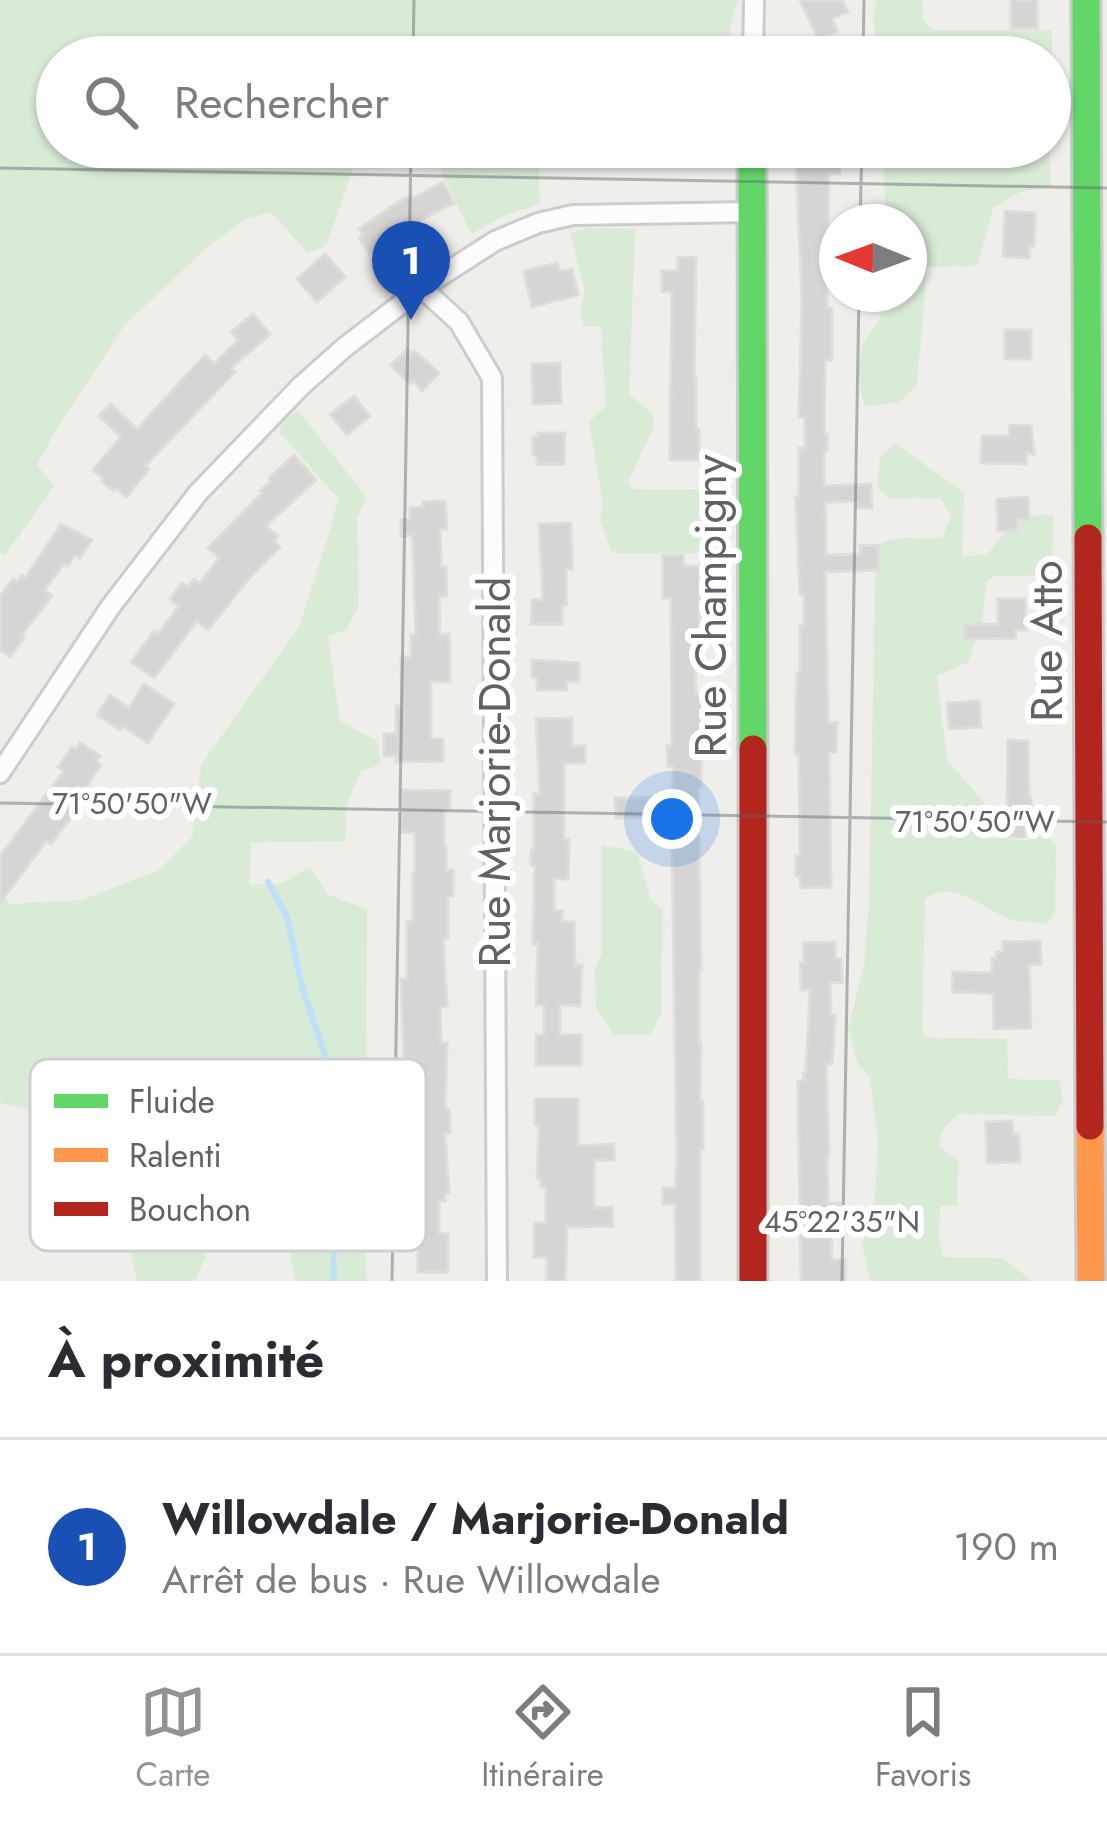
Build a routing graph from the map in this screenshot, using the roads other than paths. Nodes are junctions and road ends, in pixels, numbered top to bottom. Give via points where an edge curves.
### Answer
1 (754, 0) edge
2 (1086, 0) edge
3 (753, 36) edge
4 (752, 168) edge
5 (751, 212) junction
6 (422, 288) junction
7 (0, 772) edge
8 (497, 1281) edge
9 (754, 1281) edge
10 (1091, 1281) edge

1 - 3 street
2 - 10 street, Rue Atto
4 - 5 street, Rue Champigny
5 - 6 street via 573,215 538,223
5 - 9 street, Rue Champigny
6 - 7 street via 301,386 198,493
6 - 8 street, Rue Marjorie-Donald via 459,322 492,378

